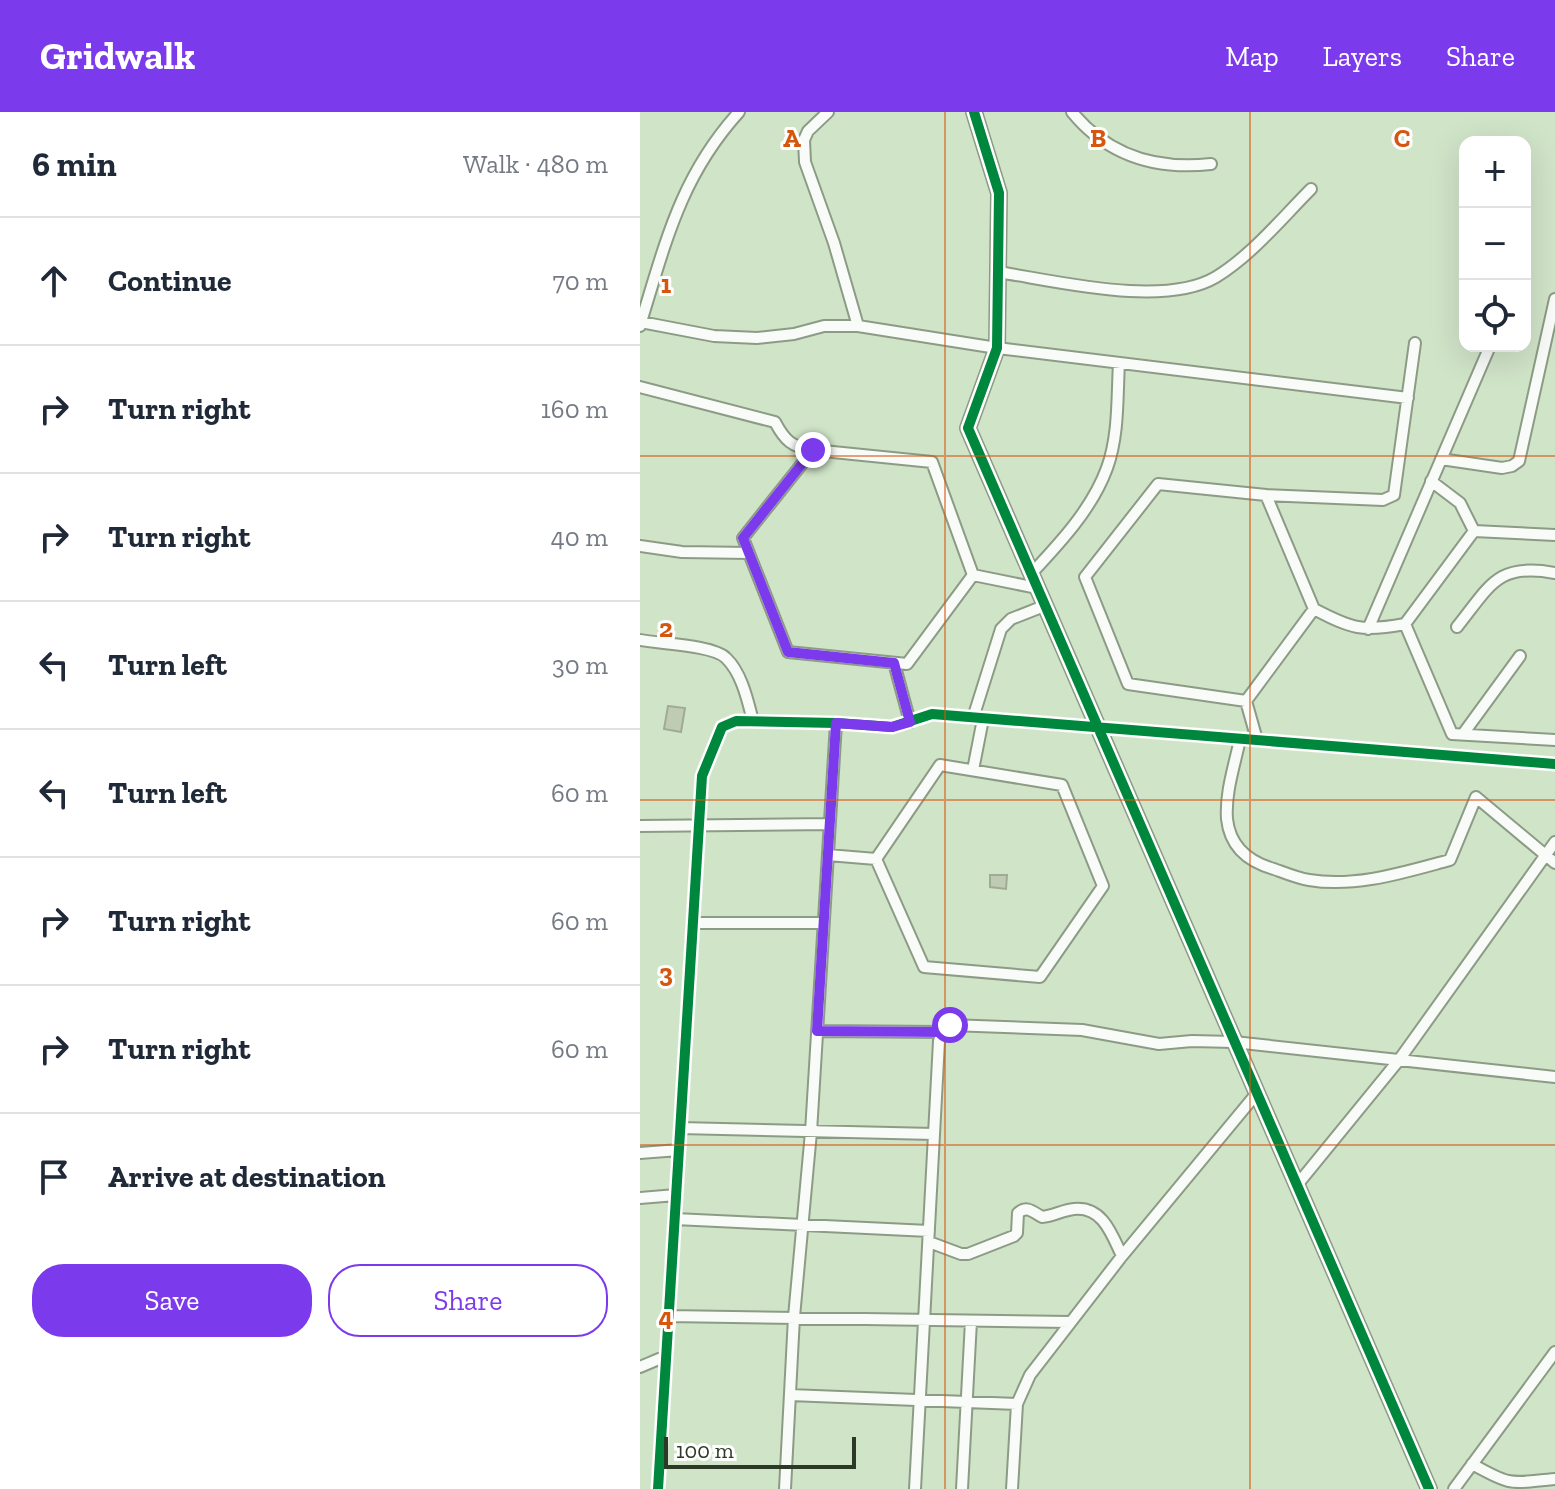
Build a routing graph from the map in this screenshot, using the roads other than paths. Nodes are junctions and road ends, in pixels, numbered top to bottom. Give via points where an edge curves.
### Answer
1 (739, 112) edge
2 (828, 112) edge
3 (975, 112) edge
4 (1072, 112) edge
5 (1211, 164) dead end
6 (1311, 189) dead end
7 (998, 272) junction
8 (1555, 299) edge
9 (640, 324) edge
10 (858, 326) junction
11 (1415, 343) dead end
12 (997, 348) junction
13 (1487, 352) edge
14 (1119, 363) junction
15 (640, 387) edge
16 (1408, 398) junction
17 (813, 450) junction
18 (1441, 459) junction
19 (1431, 481) junction
20 (1266, 495) junction
21 (1474, 531) junction
22 (1555, 535) edge
23 (640, 546) edge
24 (749, 553) junction
25 (1555, 573) edge
26 (973, 575) junction
27 (1034, 581) junction
28 (1044, 606) junction
29 (1314, 609) junction
30 (1405, 624) junction
31 (1457, 627) dead end
32 (1368, 629) junction
33 (640, 640) edge
34 (1520, 656) dead end
35 (894, 663) junction
36 (1246, 701) junction
37 (978, 718) junction
38 (753, 721) junction
39 (910, 722) junction
40 (836, 723) junction
41 (1096, 727) junction
42 (1458, 734) junction
43 (1240, 739) junction
44 (1257, 740) junction
45 (1555, 740) edge
46 (1436, 755) junction
47 (1555, 764) edge
48 (973, 770) junction
49 (699, 824) junction
50 (830, 824) junction
51 (640, 826) edge
52 (1555, 842) edge
53 (828, 855) junction
54 (1545, 855) junction
55 (876, 859) junction
56 (1555, 863) edge
57 (693, 923) junction
58 (824, 923) junction
59 (817, 1031) junction
60 (942, 1032) junction
61 (1234, 1042) junction
62 (1399, 1060) junction
63 (1555, 1077) edge
64 (1257, 1093) junction
65 (680, 1128) junction
66 (811, 1132) junction
67 (934, 1134) junction
68 (679, 1150) junction
69 (640, 1153) edge
70 (1297, 1185) junction
71 (676, 1195) junction
72 (640, 1198) edge
73 (675, 1219) junction
74 (802, 1226) junction
75 (929, 1237) junction
76 (1122, 1256) junction
77 (668, 1316) junction
78 (794, 1317) junction
79 (924, 1320) junction
80 (971, 1321) junction
81 (1070, 1322) junction
82 (1555, 1352) edge
83 (666, 1356) junction
84 (640, 1367) edge
85 (790, 1395) junction
86 (920, 1399) junction
87 (967, 1401) junction
88 (1017, 1404) junction
89 (1472, 1464) junction
90 (1555, 1479) edge
91 (658, 1489) edge
92 (785, 1489) edge
93 (915, 1489) edge
94 (962, 1489) edge
95 (1012, 1489) edge
96 (1429, 1489) edge
97 (1454, 1489) edge

1 - 9 street via 695,171 672,218
2 - 10 street via 808,131 805,162
3 - 7 street via 999,193
4 - 5 street via 1116,152 1184,167
6 - 7 street via 1215,278 1182,289 1149,292
7 - 12 street
8 - 18 street via 1519,461 1502,468
9 - 10 street via 757,338 824,326
10 - 12 street
11 - 16 street
12 - 14 street
12 - 27 street via 968,428
13 - 18 street
14 - 16 street
14 - 27 street via 1107,468
15 - 17 street via 775,422 794,447
16 - 20 street via 1396,490 1389,499
17 - 24 street via 743,538
17 - 26 street via 932,462
18 - 19 street
19 - 21 street via 1460,503
19 - 32 street
20 - 29 street
20 - 36 street via 1158,484 1085,577 1128,684
21 - 22 street
21 - 30 street
23 - 24 street
24 - 35 street via 788,652
25 - 31 street via 1519,570 1502,576
26 - 27 street
26 - 35 street via 907,664
27 - 28 street
28 - 37 street via 1011,619 1001,629
28 - 41 street
29 - 32 street via 1355,629
29 - 36 street
30 - 32 street
30 - 42 street
33 - 38 street via 714,651 726,658
34 - 42 street
35 - 39 street
36 - 44 street
37 - 39 street via 932,714
37 - 41 street
37 - 48 street
38 - 40 street
38 - 49 street via 722,727 702,776
39 - 40 street via 892,727
40 - 50 street
41 - 43 street
41 - 61 street
42 - 45 street
42 - 46 street
43 - 44 street
43 - 54 street via 1227,821 1240,851 1253,863 1307,880 1348,882 1450,860 1476,797
44 - 46 street
46 - 47 street
48 - 55 street via 940,765
48 - 55 street via 1062,785 1103,886 1040,977 924,967
49 - 50 street
49 - 51 street
49 - 57 street
50 - 53 street
52 - 54 street
53 - 55 street
53 - 58 street
54 - 56 street
54 - 62 street
57 - 58 street
57 - 65 street
58 - 59 street
59 - 60 street
59 - 66 street
60 - 61 street via 950,1025 973,1025 1082,1030 1159,1044
60 - 67 street
61 - 62 street
61 - 64 street
62 - 63 street
62 - 70 street
64 - 70 street
64 - 76 street
65 - 66 street
65 - 68 street
66 - 67 street
66 - 74 street
67 - 75 street
68 - 69 street
68 - 71 street
70 - 96 street
71 - 72 street
71 - 73 street
73 - 74 street
73 - 77 street
74 - 75 street
74 - 78 street
75 - 76 street via 968,1254 1014,1236 1021,1210 1042,1217 1085,1209 1106,1224
75 - 79 street
76 - 81 street
77 - 78 street
77 - 83 street
78 - 79 street
78 - 85 street
79 - 80 street
79 - 86 street
80 - 81 street
80 - 87 street
81 - 88 street via 1030,1375
82 - 89 street
83 - 84 street
83 - 91 street
85 - 86 street
85 - 92 street
86 - 87 street
86 - 93 street
87 - 88 street
87 - 94 street
88 - 95 street
89 - 90 street via 1516,1484
89 - 97 street

